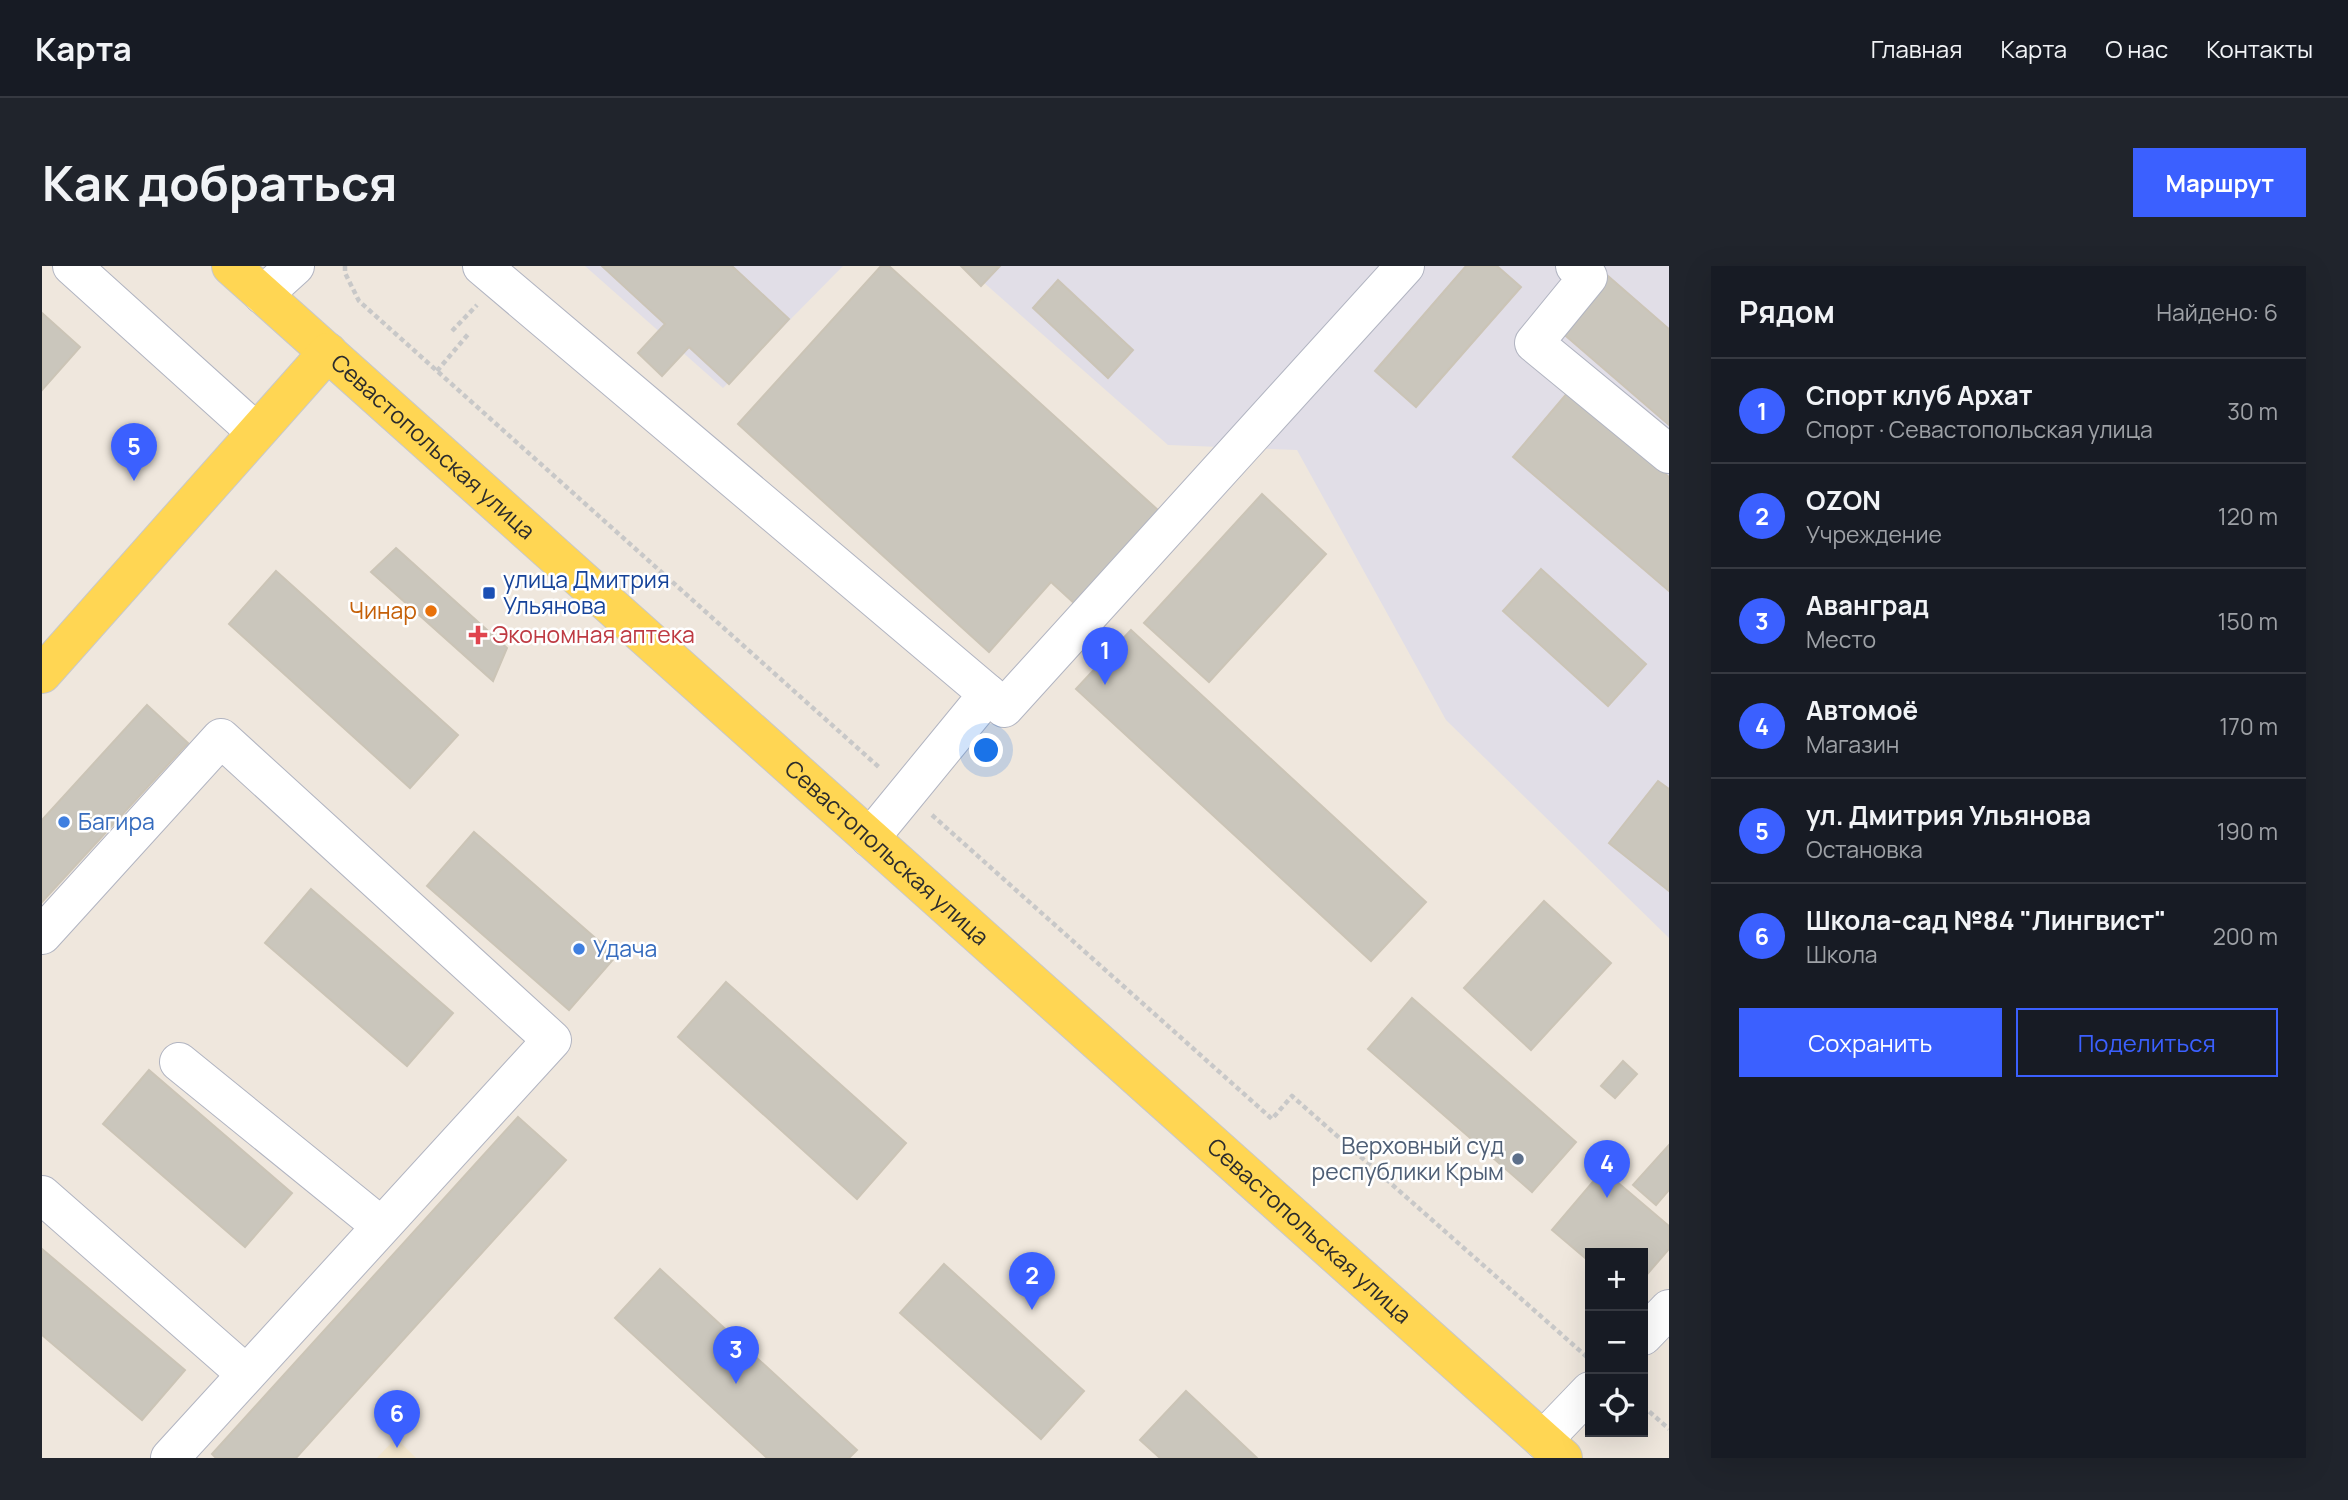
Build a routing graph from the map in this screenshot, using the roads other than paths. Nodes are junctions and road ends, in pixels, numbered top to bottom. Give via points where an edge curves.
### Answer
1 (72, 266) edge
2 (231, 266) edge
3 (295, 266) edge
4 (482, 266) edge
5 (1405, 266) edge
6 (1575, 266) edge
7 (263, 295) junction
8 (328, 352) junction
9 (256, 432) junction
10 (1669, 454) edge
11 (42, 674) edge
12 (988, 694) junction
13 (870, 838) junction
14 (42, 935) edge
15 (179, 1062) dead end
16 (42, 1195) edge
17 (381, 1226) junction
18 (1669, 1309) edge
19 (1648, 1331) edge
20 (246, 1374) junction
21 (1585, 1398) edge
22 (1544, 1452) edge
23 (170, 1458) edge

1 - 9 street
2 - 7 main road, Севастопольская улица
3 - 7 street
4 - 12 street
5 - 12 street via 1004,708
6 - 10 street via 1588,277 1534,343
7 - 8 main road, Севастопольская улица
8 - 9 main road
8 - 13 main road, Севастопольская улица
9 - 11 main road
12 - 13 street
13 - 22 main road, Севастопольская улица
14 - 17 street via 221,738 552,1040
15 - 17 street
16 - 20 street
17 - 20 street
18 - 19 street
20 - 23 street
21 - 22 street, Севастопольская улица

